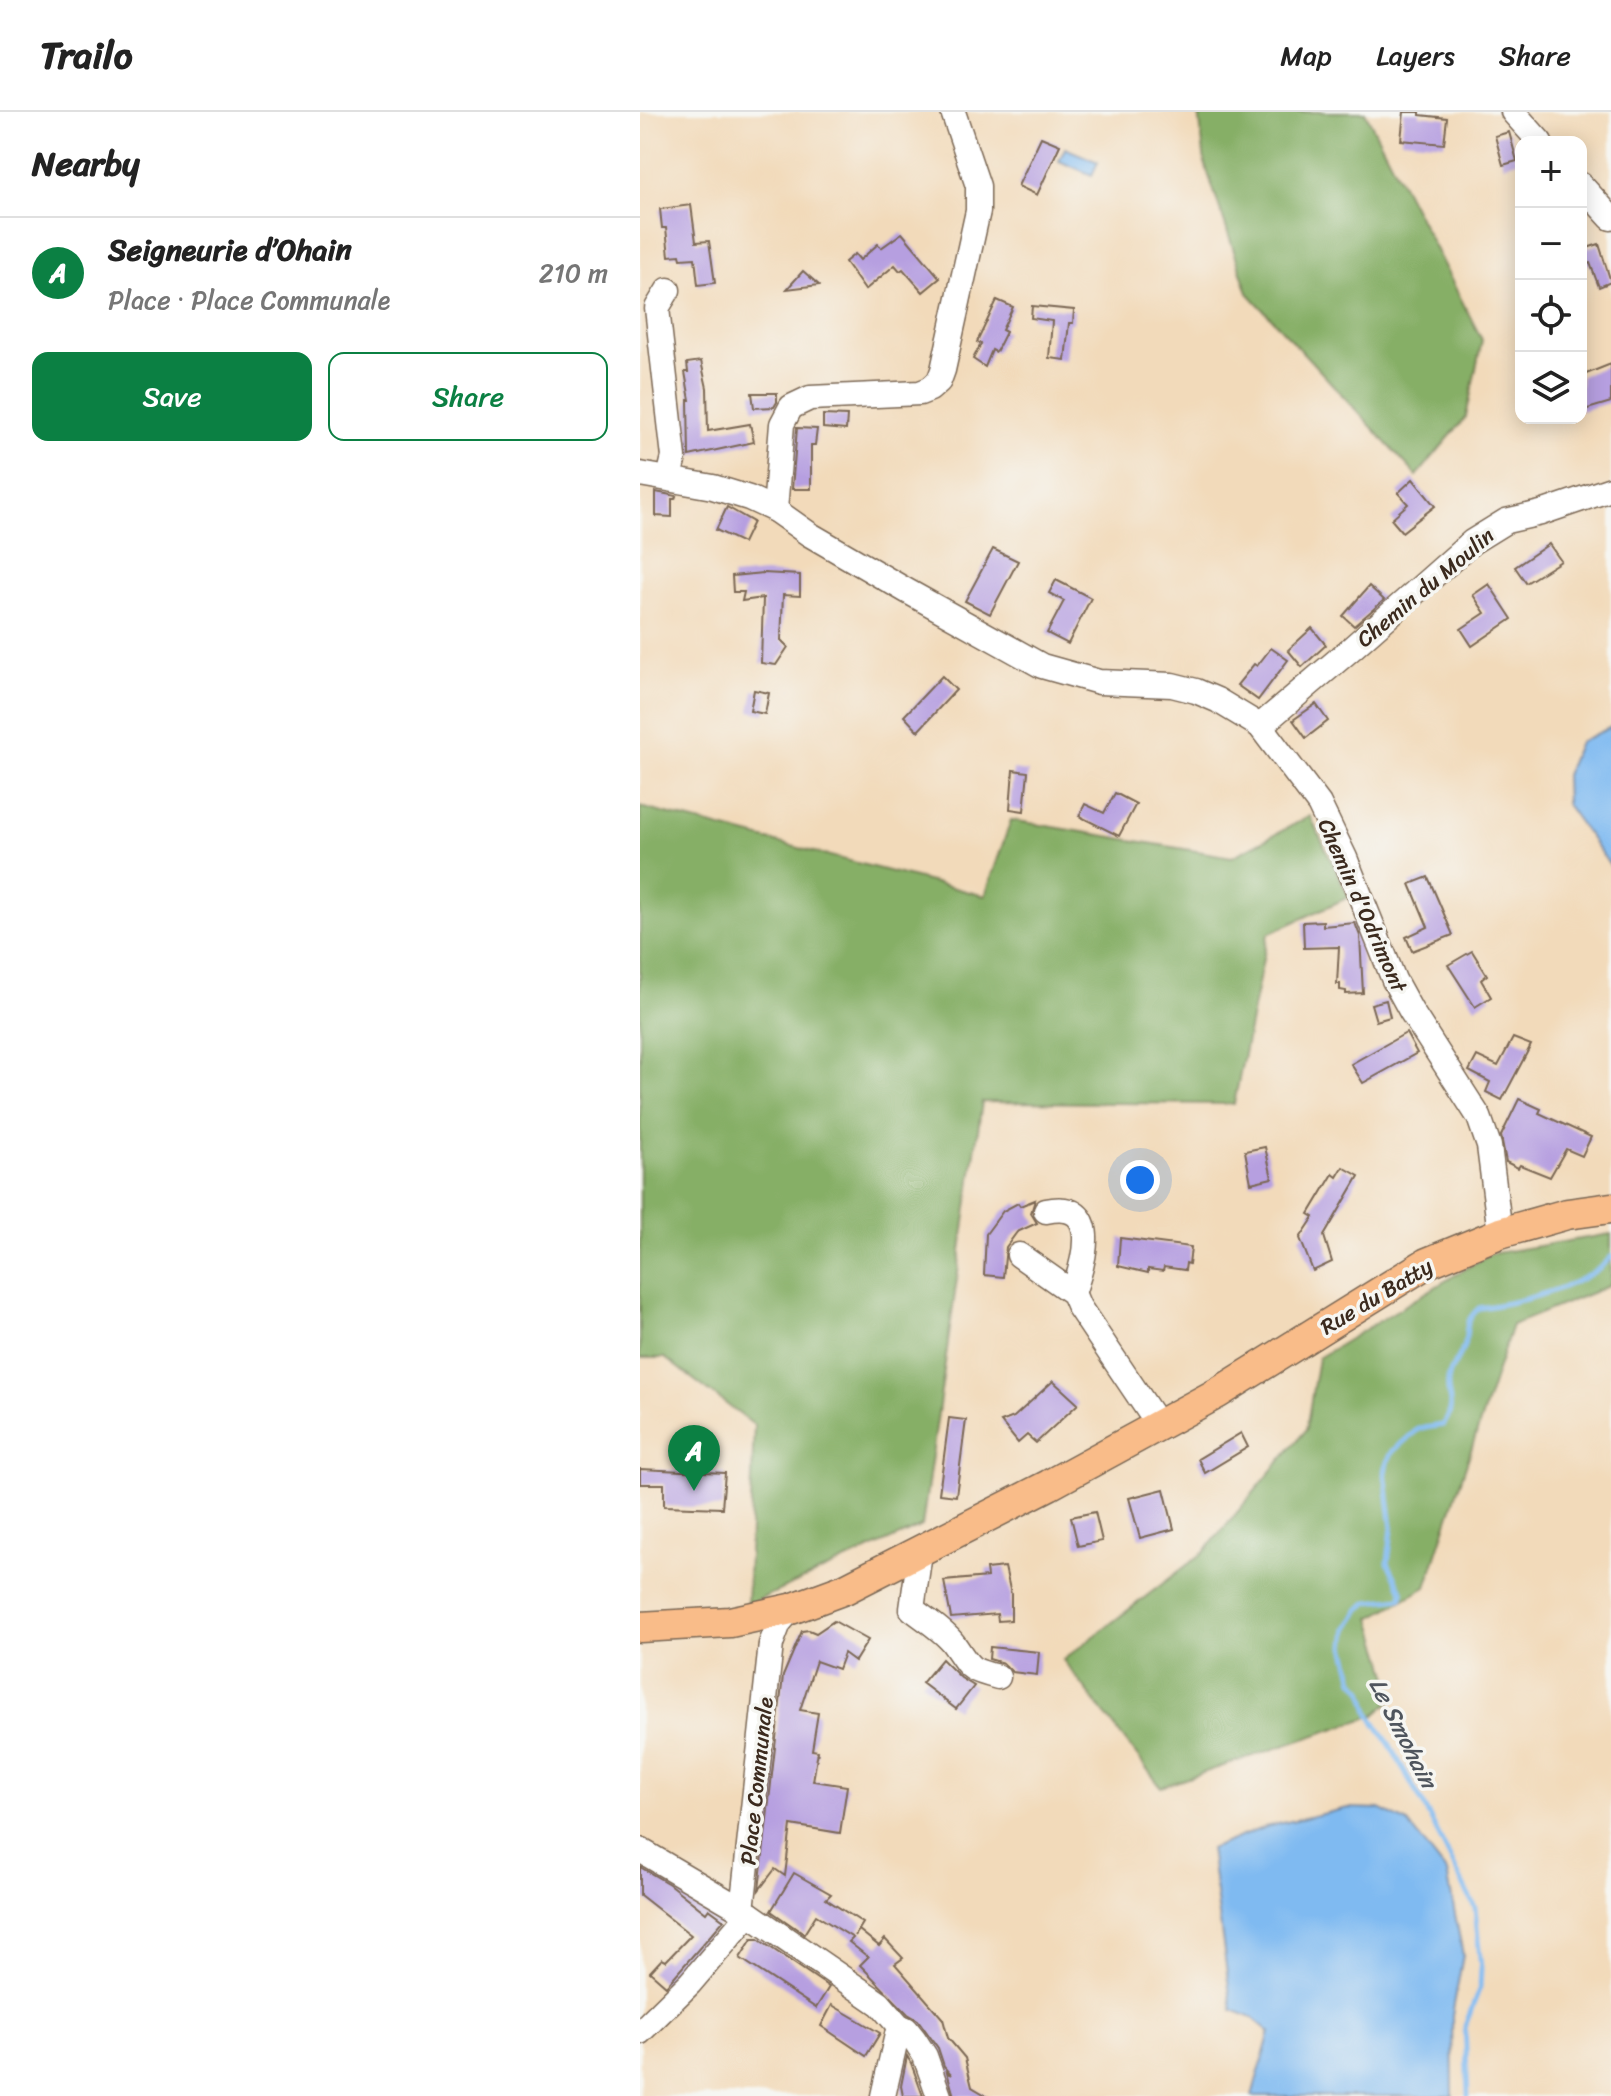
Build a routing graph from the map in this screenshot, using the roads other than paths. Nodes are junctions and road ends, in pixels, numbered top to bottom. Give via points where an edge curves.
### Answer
1 (953, 112) edge
2 (1513, 112) edge
3 (1535, 136) edge
4 (1587, 192) edge
5 (1611, 218) edge
6 (668, 290) dead end
7 (640, 474) edge
8 (669, 478) junction
9 (1611, 489) edge
10 (775, 510) junction
11 (1260, 726) junction
12 (1611, 1208) edge
13 (1046, 1211) dead end
14 (1500, 1233) junction
15 (1019, 1255) dead end
16 (1073, 1293) junction
17 (1159, 1426) junction
18 (920, 1552) junction
19 (791, 1609) junction
20 (730, 1622) junction
21 (640, 1627) edge
22 (770, 1652) junction
23 (998, 1677) dead end
24 (640, 1850) edge
25 (745, 1912) junction
26 (899, 2026) junction
27 (640, 2032) edge
28 (883, 2096) edge
29 (939, 2096) edge

1 - 10 street via 978,186 978,211 939,381 920,393 810,398 791,407 782,424
2 - 3 street
4 - 5 street
6 - 8 street via 657,308 674,457
7 - 8 street, Chemin d'Odrimont
8 - 10 street, Chemin d'Odrimont
9 - 11 street, Chemin du Moulin via 1506,521 1472,542
10 - 11 street, Chemin d'Odrimont via 1028,660 1099,682 1196,691
11 - 14 street, Chemin d'Odrimont via 1319,804 1394,980 1479,1117 1489,1146
12 - 14 main road, Rue du Batty
13 - 16 street via 1071,1211 1084,1228 1083,1262
14 - 17 main road, Rue du Batty via 1407,1273
15 - 16 street
16 - 17 street
17 - 18 main road, Rue du Batty
18 - 19 main road, Rue du Batty
18 - 23 street via 912,1609 953,1643 967,1666
19 - 20 main road
19 - 22 street, Place Communale via 774,1633
20 - 21 main road
20 - 22 street via 753,1634
22 - 25 street, Place Communale
24 - 25 street
25 - 26 street via 880,2004
25 - 27 street via 690,1983
26 - 28 street
26 - 29 street via 925,2056

